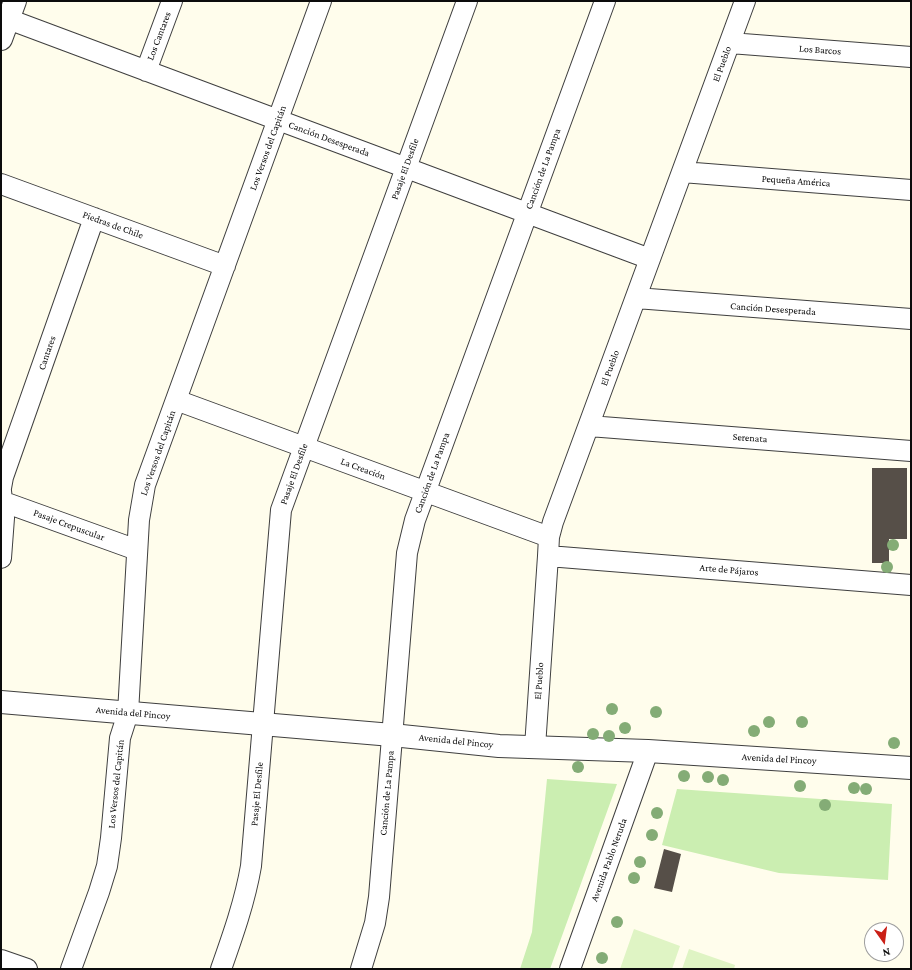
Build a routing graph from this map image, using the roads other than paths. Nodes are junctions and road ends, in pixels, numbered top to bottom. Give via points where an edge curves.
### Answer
1 (172, 1) edge
2 (321, 1) edge
3 (466, 1) edge
4 (605, 1) edge
5 (745, 1) edge
6 (8, 20) edge
7 (730, 43) junction
8 (911, 57) edge
9 (146, 71) junction
10 (278, 120) junction
11 (406, 168) junction
12 (682, 172) junction
13 (1, 184) edge
14 (911, 190) edge
15 (527, 213) junction
16 (94, 218) junction
17 (650, 259) junction
18 (225, 266) junction
19 (636, 298) junction
20 (911, 319) edge
21 (176, 400) junction
22 (589, 426) junction
23 (304, 447) junction
24 (911, 451) edge
25 (1, 488) edge
26 (1, 491) edge
27 (425, 492) junction
28 (1, 501) edge
29 (549, 547) junction
30 (138, 550) junction
31 (1, 558) edge
32 (911, 585) edge
33 (1, 702) edge
34 (128, 713) junction
35 (262, 724) junction
36 (392, 735) junction
37 (535, 747) junction
38 (648, 752) junction
39 (911, 768) edge
40 (1, 960) edge
41 (27, 969) edge
42 (71, 969) edge
43 (221, 969) edge
44 (361, 969) edge
45 (570, 969) edge

1 - 9 street, Los Cantares
2 - 10 street, Los Versos del Capitán
3 - 11 street, Pasaje El Desfile
4 - 15 street, Canción de La Pampa
5 - 7 street, El Pueblo
6 - 9 street, Canción Desesperada
7 - 8 street, Los Barcos
7 - 12 street, El Pueblo
9 - 10 street, Canción Desesperada
10 - 11 street, Canción Desesperada
10 - 18 street, Los Versos del Capitán
11 - 15 street, Canción Desesperada
11 - 23 street, Pasaje El Desfile
12 - 14 street, Pequeña América
12 - 17 street, El Pueblo
13 - 16 street, Piedras de Chile
15 - 17 street, Canción Desesperada
15 - 27 street, Canción de La Pampa
16 - 18 street, Piedras de Chile
16 - 25 street, Cantares
17 - 19 street, El Pueblo
18 - 21 street, Los Versos del Capitán
19 - 20 street, Canción Desesperada
19 - 22 street, El Pueblo
21 - 23 street, La Creación
21 - 30 street, Los Versos del Capitán via 145,485 140,508
22 - 24 street, Serenata
22 - 29 street, El Pueblo via 553,522
23 - 27 street, La Creación
23 - 35 street, Pasaje El Desfile via 281,510
26 - 28 street
27 - 29 street, La Creación
27 - 36 street, Canción de La Pampa via 407,553
28 - 30 street, Pasaje Crepuscular
28 - 31 street via 4,518
29 - 32 street, Arte de Pájaros
29 - 37 street, El Pueblo
30 - 34 street, Los Versos del Capitán
33 - 34 street, Avenida del Pincoy
34 - 35 street, Avenida del Pincoy
34 - 42 street, Los Versos del Capitán via 120,738 107,866
35 - 36 street, Avenida del Pincoy
35 - 43 street, Pasaje El Desfile via 251,866 247,889
36 - 37 street, Avenida del Pincoy via 499,746
36 - 44 street, Canción de La Pampa via 379,897 375,924
37 - 38 street, Avenida del Pincoy
38 - 39 street, Avenida del Pincoy
38 - 45 street, Avenida Pablo Neruda
40 - 41 street

